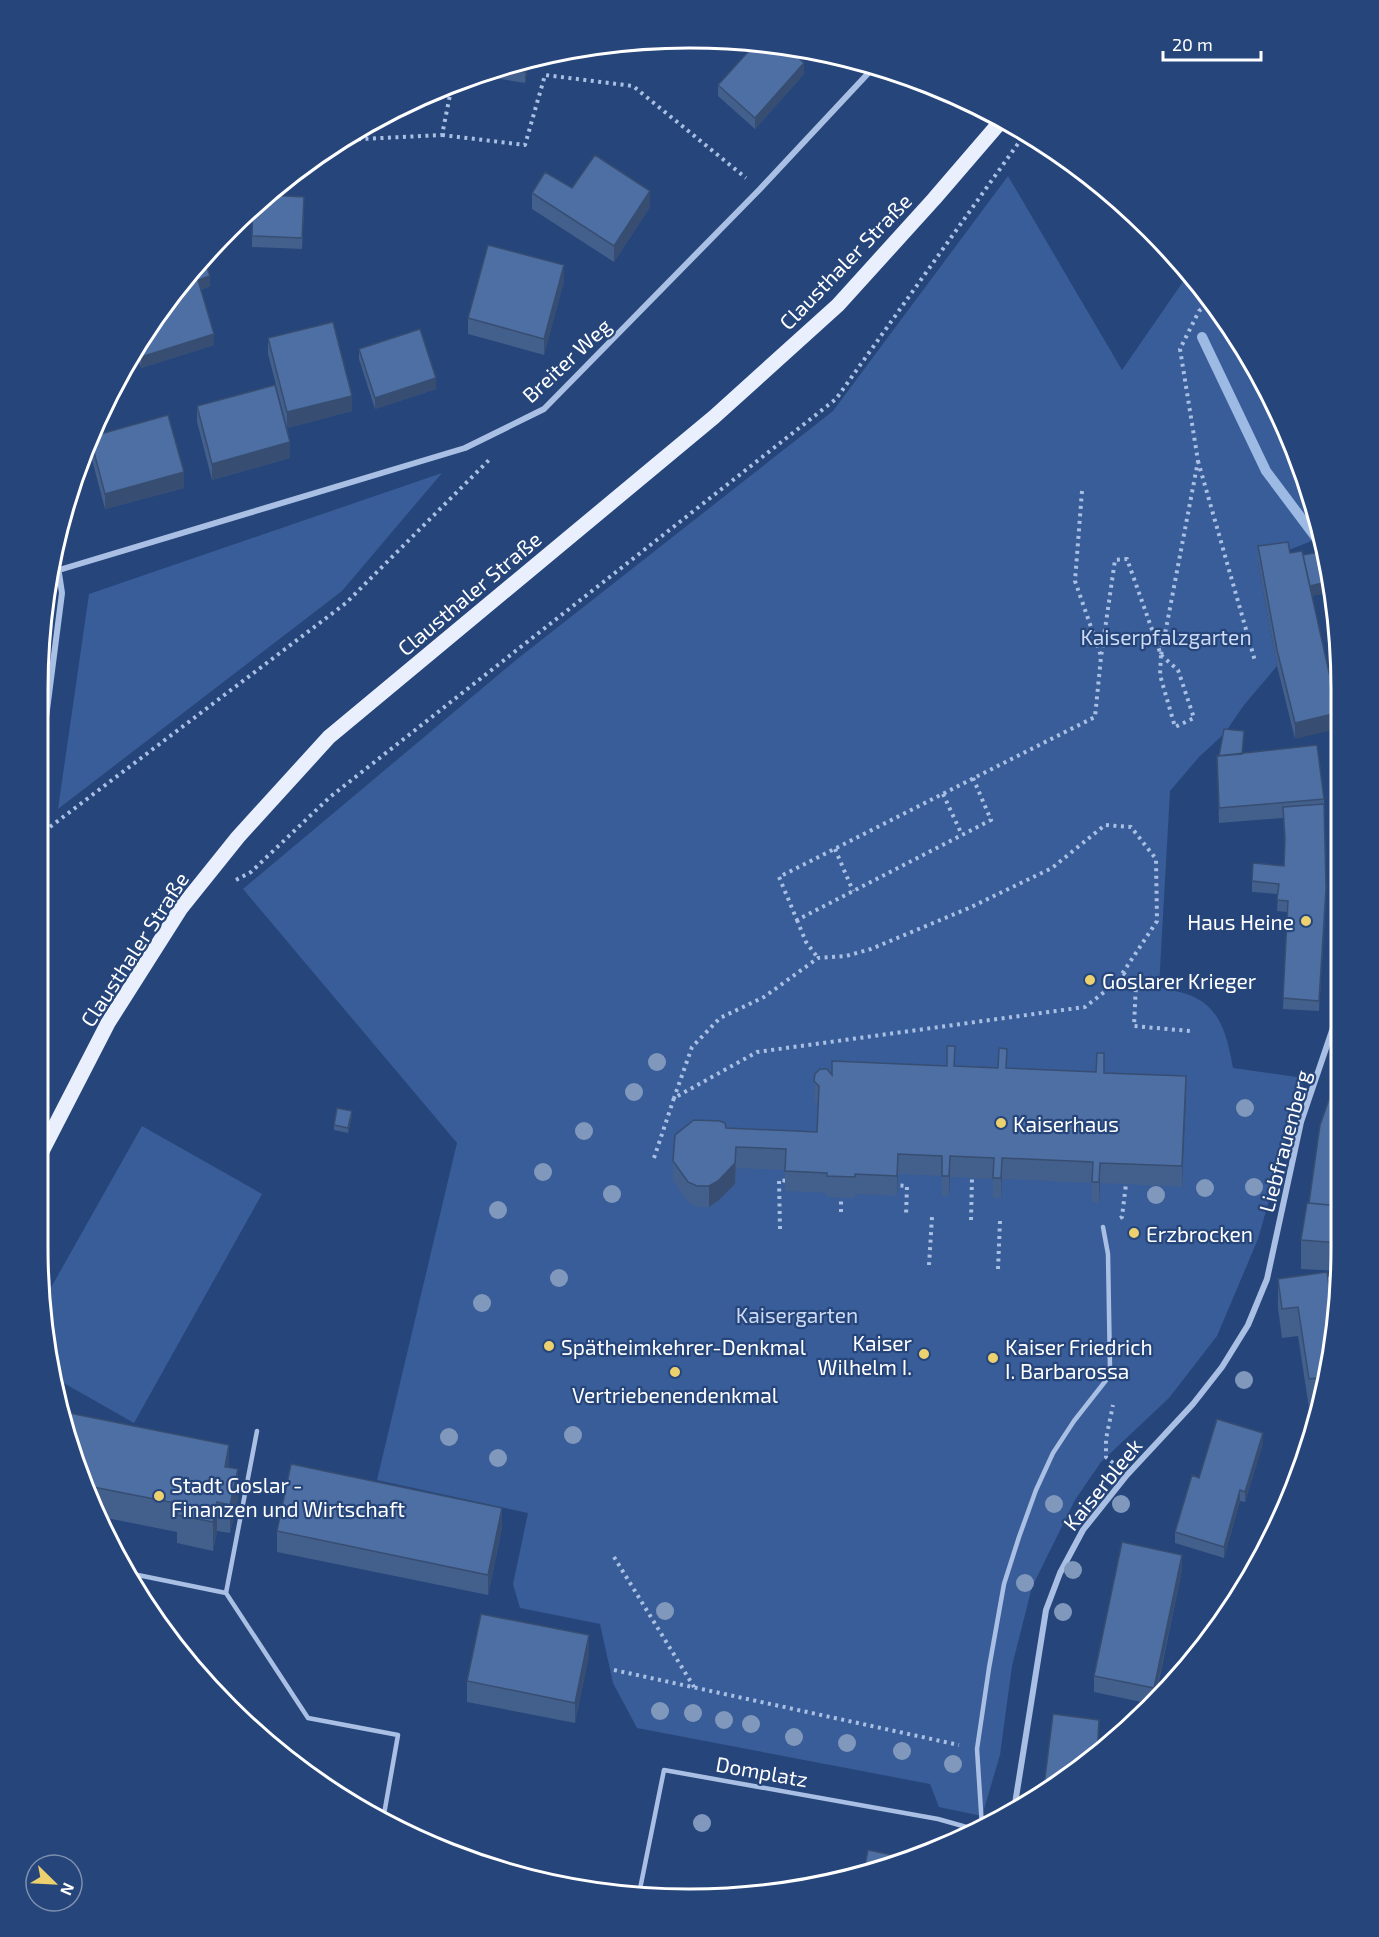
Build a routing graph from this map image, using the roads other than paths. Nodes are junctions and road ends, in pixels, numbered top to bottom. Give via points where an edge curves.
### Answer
1 (868, 74) edge
2 (996, 127) edge
3 (59, 570) edge
4 (59, 573) edge
5 (48, 702) edge
6 (1331, 1034) edge
7 (48, 1140) edge
8 (1103, 1227) dead end
9 (1267, 1279) junction
10 (1277, 1279) edge
11 (1308, 1280) edge
12 (1330, 1280) edge
13 (257, 1431) dead end
14 (138, 1575) edge
15 (226, 1593) junction
16 (1016, 1800) edge
17 (385, 1811) edge
18 (981, 1818) edge
19 (965, 1826) edge
20 (640, 1887) edge

1 - 3 street, Breiter Weg via 544,409 465,448
2 - 7 main road, Clausthaler Straße via 838,305 714,417 329,737 238,837 181,908 108,1023
4 - 5 street via 62,593
6 - 9 street, Liebfrauenberg via 1301,1122
8 - 18 lane via 1108,1254 1110,1369 1107,1379 1053,1453 1004,1584 977,1749
9 - 10 street
9 - 16 street, Kaiserbleek via 1248,1325 1222,1367 1083,1530 1060,1572 1046,1610
11 - 12 street
13 - 15 lane
14 - 15 lane
15 - 17 lane via 308,1718 398,1735
19 - 20 lane, Domplatz via 938,1818 664,1770

